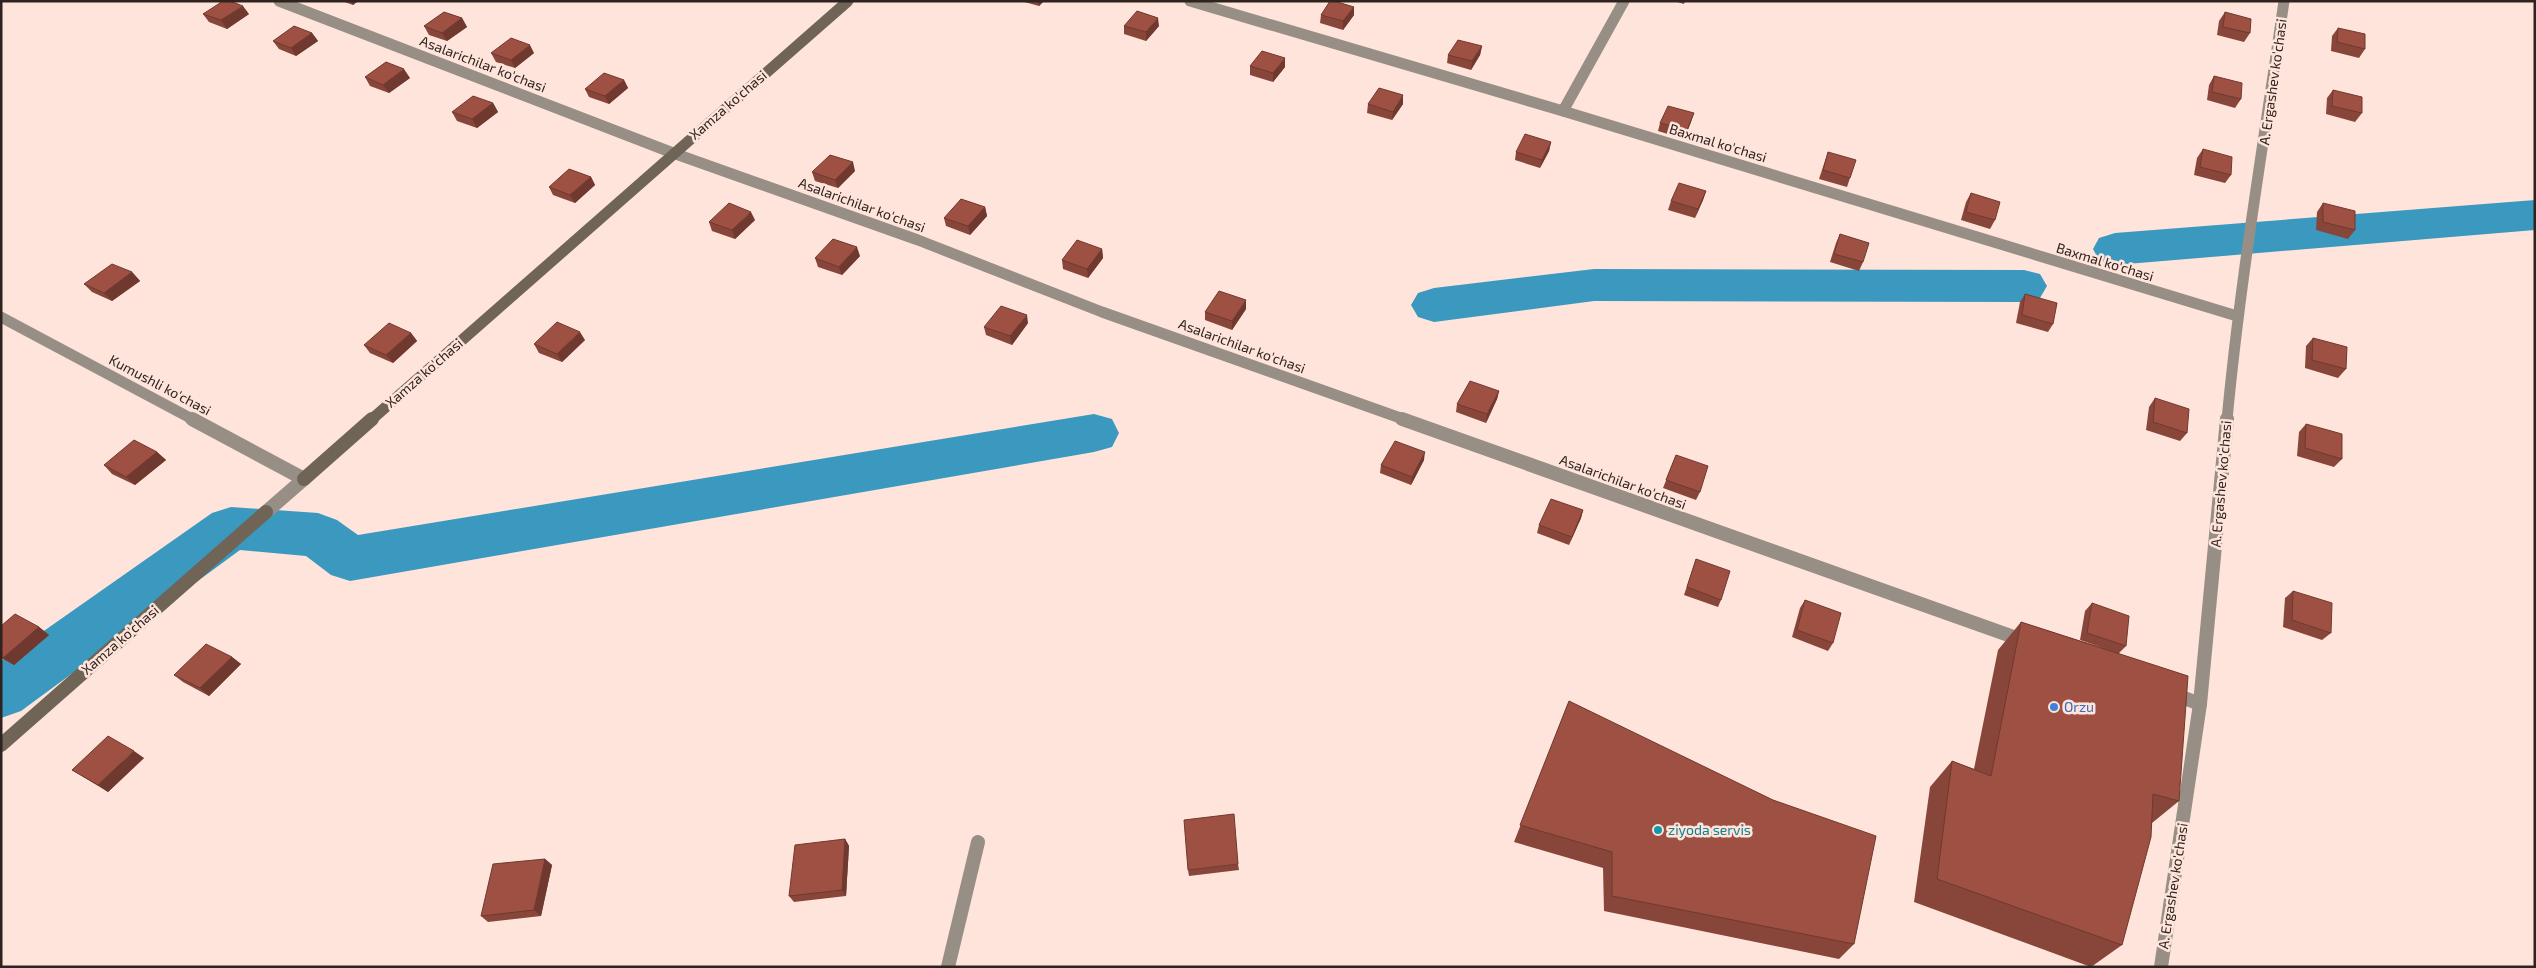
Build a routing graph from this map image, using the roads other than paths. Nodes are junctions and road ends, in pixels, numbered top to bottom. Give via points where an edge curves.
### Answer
1 (279, 1) edge
2 (848, 1) edge
3 (1190, 1) edge
4 (1624, 1) edge
5 (2284, 1) edge
6 (1563, 110) junction
7 (673, 153) junction
8 (2237, 316) junction
9 (1, 317) edge
10 (304, 479) junction
11 (266, 512) joint
12 (2041, 647) edge
13 (2163, 690) edge
14 (2200, 704) junction
15 (1, 745) edge
16 (978, 842) dead end
17 (948, 967) edge
18 (2161, 967) edge

1 - 7 street, Asalarichilar ko'chasi
2 - 7 main road, Xamza ko'chasi
3 - 6 street, Baxmal ko'chasi
4 - 6 street
5 - 8 street, A. Ergashev ko'chasi
6 - 8 street, Baxmal ko'chasi
7 - 10 main road, Xamza ko'chasi
7 - 12 street, Asalarichilar ko'chasi via 918,240 1102,312
8 - 14 street, A. Ergashev ko'chasi
9 - 10 street, Kumushli ko'chasi
10 - 11 street, Xamza ko'chasi
11 - 15 main road, Xamza ko'chasi
13 - 14 street
14 - 18 street, A. Ergashev ko'chasi
16 - 17 street

